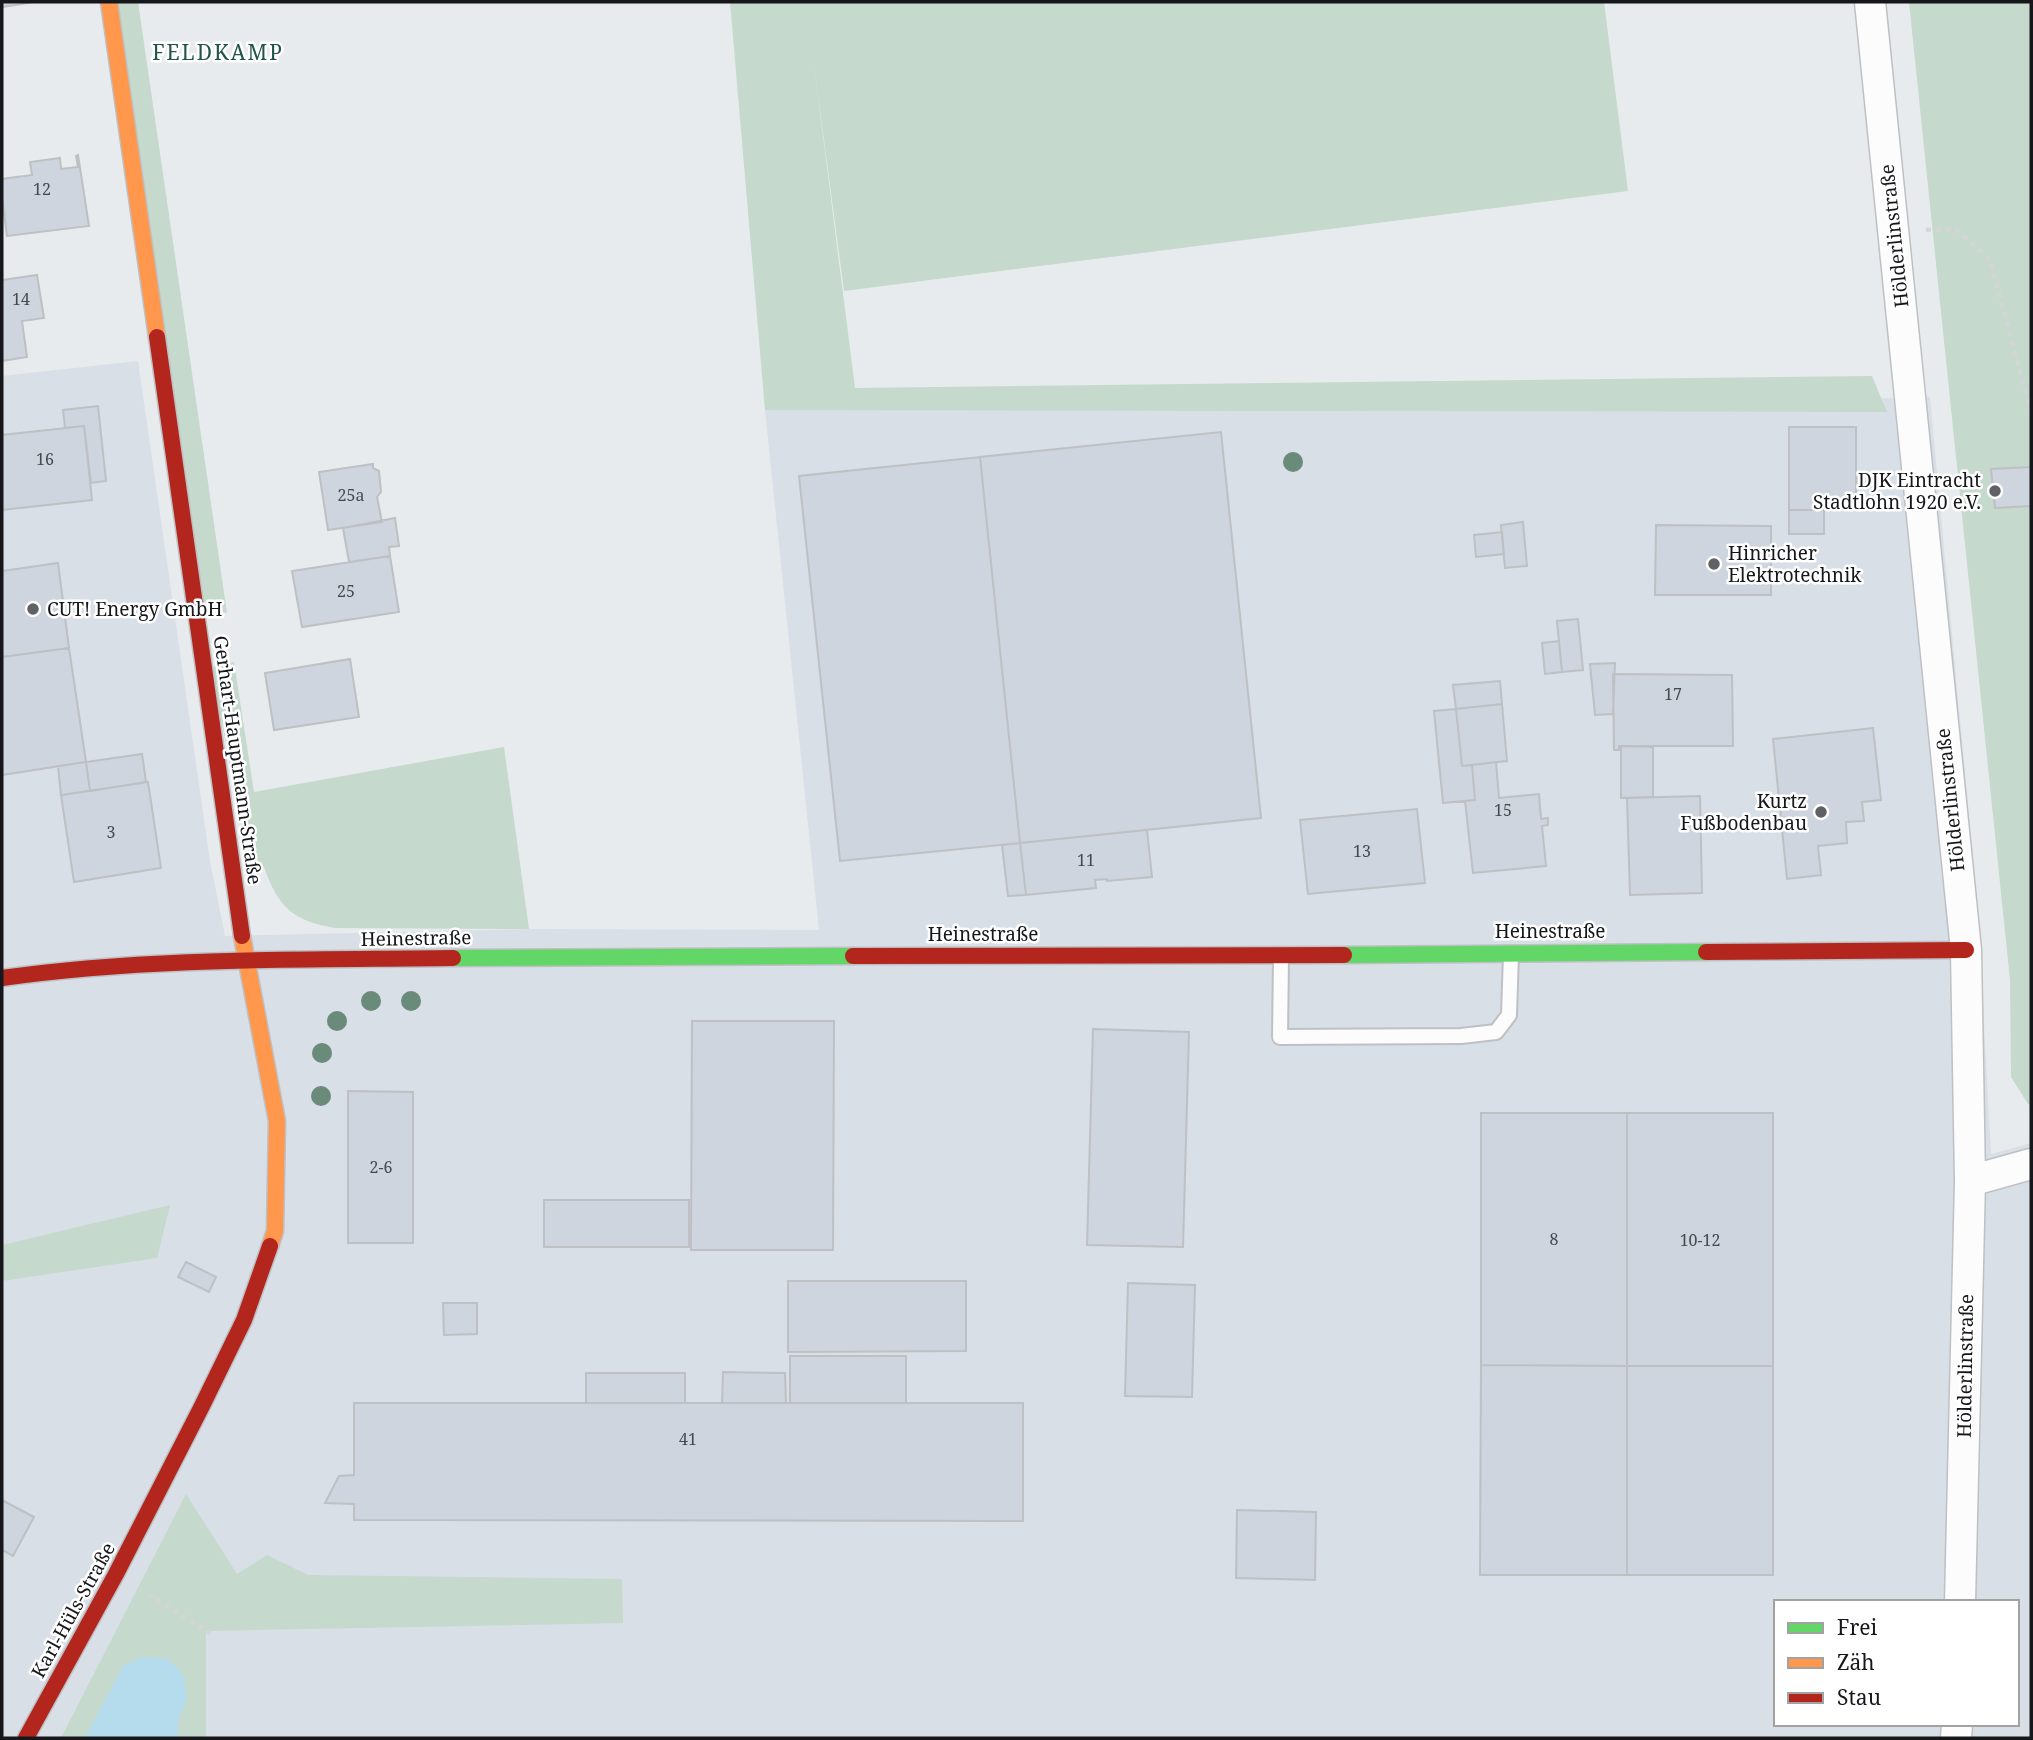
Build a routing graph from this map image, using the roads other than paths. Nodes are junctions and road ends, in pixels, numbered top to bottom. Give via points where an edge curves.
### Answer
1 (109, 2) edge
2 (1870, 2) edge
3 (1966, 950) junction
4 (1511, 953) junction
5 (1281, 955) junction
6 (246, 962) junction
7 (2, 978) edge
8 (2031, 1164) edge
9 (1970, 1181) junction
10 (155, 1500) joint
11 (1959, 1600) edge
12 (26, 1738) edge

1 - 6 street, Gerhart-Hauptmann-Straße
2 - 3 street, Hölderlinstraße
3 - 4 street, Heinestraße
3 - 9 street, Hölderlinstraße
4 - 5 street, Heinestraße
4 - 5 lane via 1509,1015 1496,1032 1461,1036 1280,1037
5 - 6 street, Heinestraße via 604,956
6 - 7 street, Heinestraße via 165,962
6 - 10 street, Gerhart-Hauptmann-Straße via 277,1121 275,1231 244,1320
8 - 9 street
9 - 11 street, Hölderlinstraße
10 - 12 street, Karl-Hüls-Straße

